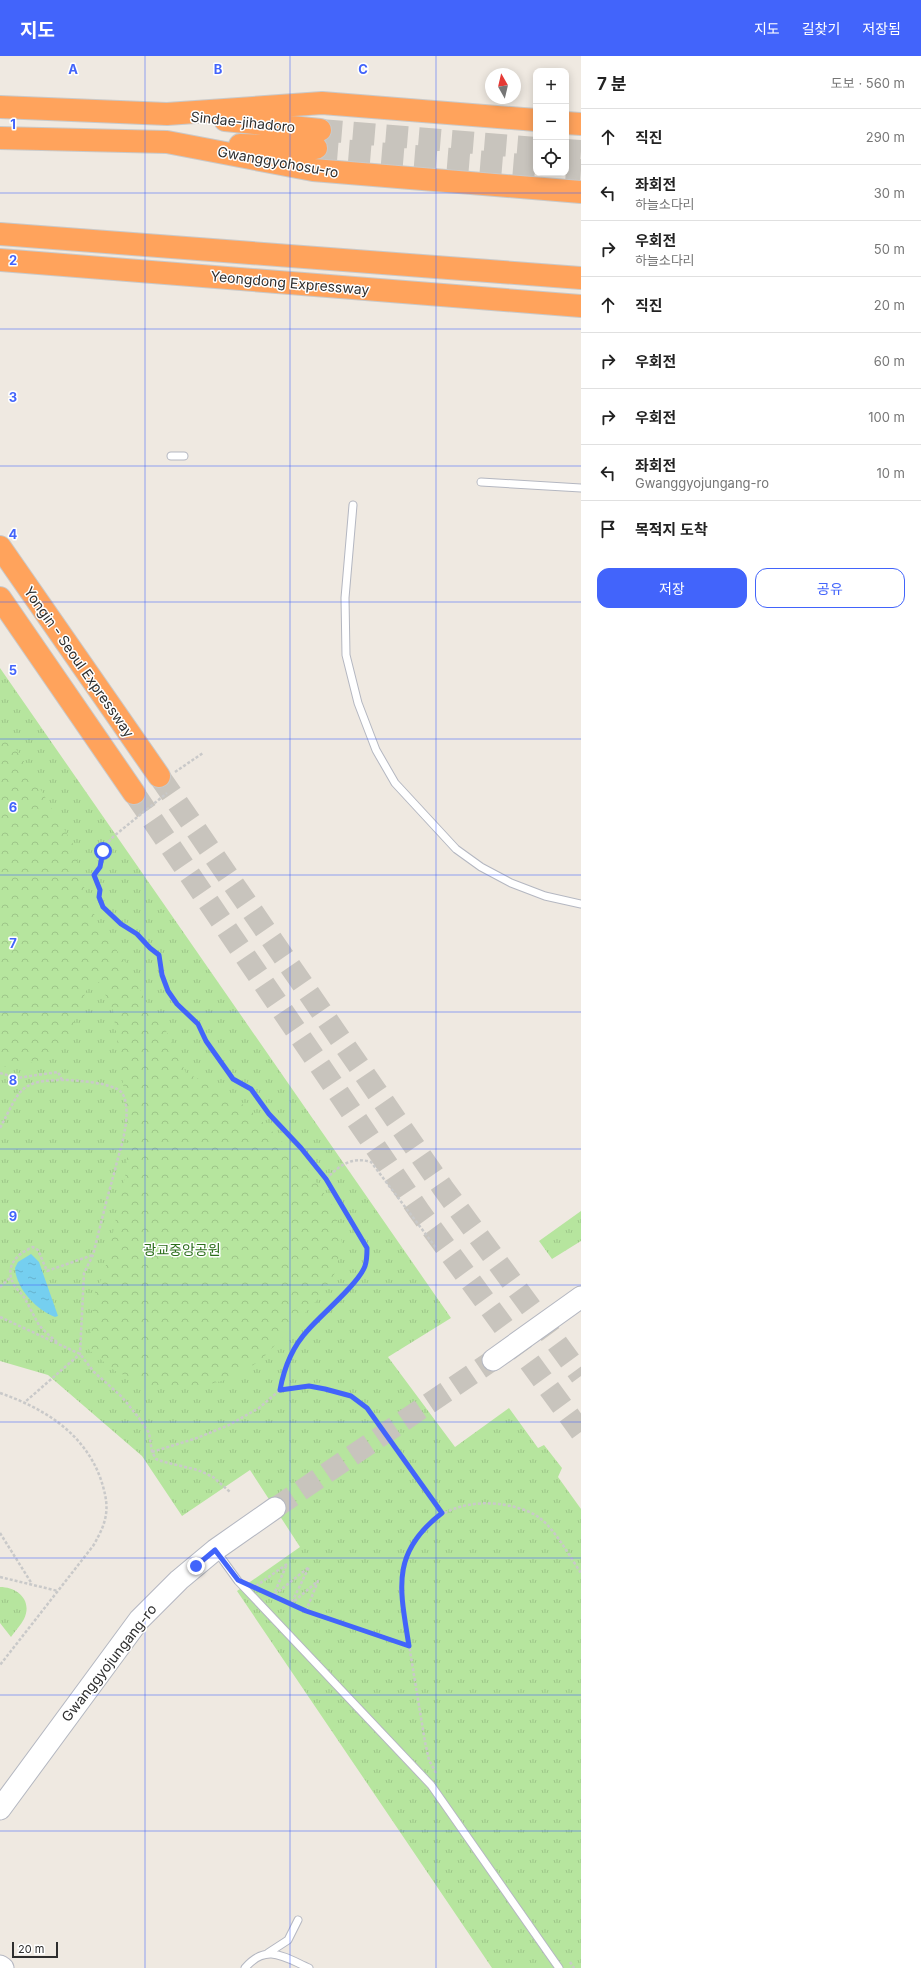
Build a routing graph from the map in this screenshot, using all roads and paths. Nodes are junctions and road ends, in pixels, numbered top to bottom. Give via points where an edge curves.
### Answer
1 (0, 107) edge
2 (166, 114) junction
3 (533, 120) edge
4 (569, 123) edge
5 (581, 124) edge
6 (0, 138) edge
7 (25, 139) junction
8 (167, 142) junction
9 (0, 144) edge
10 (581, 192) edge
11 (0, 234) edge
12 (0, 260) edge
13 (581, 278) edge
14 (581, 306) edge
15 (171, 456) dead end
16 (184, 456) dead end
17 (481, 482) dead end
18 (581, 488) edge
19 (353, 505) dead end
20 (0, 547) edge
21 (0, 598) edge
22 (203, 753) dead end
23 (166, 780) junction
24 (134, 793) tunnel mouth
25 (581, 904) edge
26 (0, 1073) edge
27 (62, 1080) junction
28 (0, 1128) edge
29 (326, 1179) junction
30 (437, 1249) dead end
31 (93, 1255) junction
32 (11, 1277) junction
33 (0, 1287) edge
34 (581, 1297) edge
35 (0, 1317) edge
36 (59, 1344) junction
37 (80, 1354) junction
38 (493, 1360) tunnel mouth
39 (280, 1390) junction
40 (0, 1392) edge
41 (26, 1402) junction
42 (152, 1452) junction
43 (230, 1492) dead end
44 (276, 1508) tunnel mouth
45 (442, 1513) junction
46 (0, 1533) edge
47 (215, 1550) junction
48 (581, 1573) edge
49 (0, 1577) edge
50 (32, 1584) junction
51 (58, 1591) junction
52 (273, 1596) junction
53 (291, 1604) junction
54 (306, 1611) junction
55 (409, 1646) junction
56 (0, 1666) edge
57 (438, 1775) dead end
58 (0, 1809) edge
59 (298, 1920) dead end
60 (268, 1954) junction
61 (570, 1962) dead end
62 (0, 1966) edge
63 (3, 1968) edge
64 (245, 1968) edge
65 (309, 1968) edge
66 (559, 1968) edge
67 (574, 1968) edge

1 - 2 highway
2 - 3 highway via 322,103
2 - 8 highway, Sindae-jihadoro via 318,139
4 - 5 highway
6 - 7 highway, Gwanggyohosu-ro
7 - 8 highway, Gwanggyohosu-ro
7 - 9 highway
8 - 10 highway, Gwanggyohosu-ro via 313,170
11 - 13 highway, Yeongdong Expressway
12 - 14 highway, Yeongdong Expressway
15 - 16 lane
17 - 18 lane
19 - 25 lane via 345,598 346,655 358,704 376,750 395,783 456,849 480,867 510,883 545,896
20 - 23 highway, Yongin - Seoul Expressway
21 - 24 highway, Yongin - Seoul Expressway
22 - 23 path
23 - 29 path via 166,794 108,842 103,851 100,867 94,875 100,890 99,897 108,913 137,934 159,955 168,991 177,1004 198,1024 226,1071 239,1084 251,1089 269,1114
26 - 27 path via 17,1078 58,1072
27 - 28 path via 29,1084 18,1094
27 - 31 path via 89,1081 116,1089 124,1097 125,1128
29 - 30 path via 346,1162 371,1162
29 - 39 path via 364,1242 367,1258 362,1272 298,1344 284,1370
31 - 32 path via 47,1271 38,1250 33,1247 25,1250 13,1261 10,1268
31 - 37 path via 84,1273
32 - 33 path
32 - 36 path via 14,1286 23,1296 40,1326
34 - 38 main road
35 - 36 path
36 - 37 path
37 - 41 path
37 - 42 path via 139,1418 149,1433
39 - 42 path via 259,1408 229,1425
39 - 45 path via 309,1386 351,1396 367,1408
40 - 41 path
41 - 51 path via 47,1414 78,1439 96,1466 108,1501 101,1533
42 - 43 path via 156,1459 198,1470 213,1477
44 - 47 main road, Gwanggyojungang-ro
45 - 48 path via 466,1505 484,1503 528,1511 542,1519 550,1528
45 - 55 path via 427,1525 413,1543 403,1566 400,1590
46 - 50 path
47 - 58 main road, Gwanggyojungang-ro via 179,1580 139,1620
47 - 66 lane via 238,1580 431,1785
49 - 50 path
50 - 51 path
51 - 56 path
52 - 52 path via 276,1590 287,1564 253,1587
52 - 53 path
52 - 53 path via 309,1567
53 - 54 path
53 - 54 path via 318,1581
54 - 55 path
55 - 57 path via 424,1742 429,1760
59 - 60 lane via 288,1940
60 - 64 lane via 258,1956
60 - 65 lane via 277,1954
61 - 67 path
62 - 63 main road

